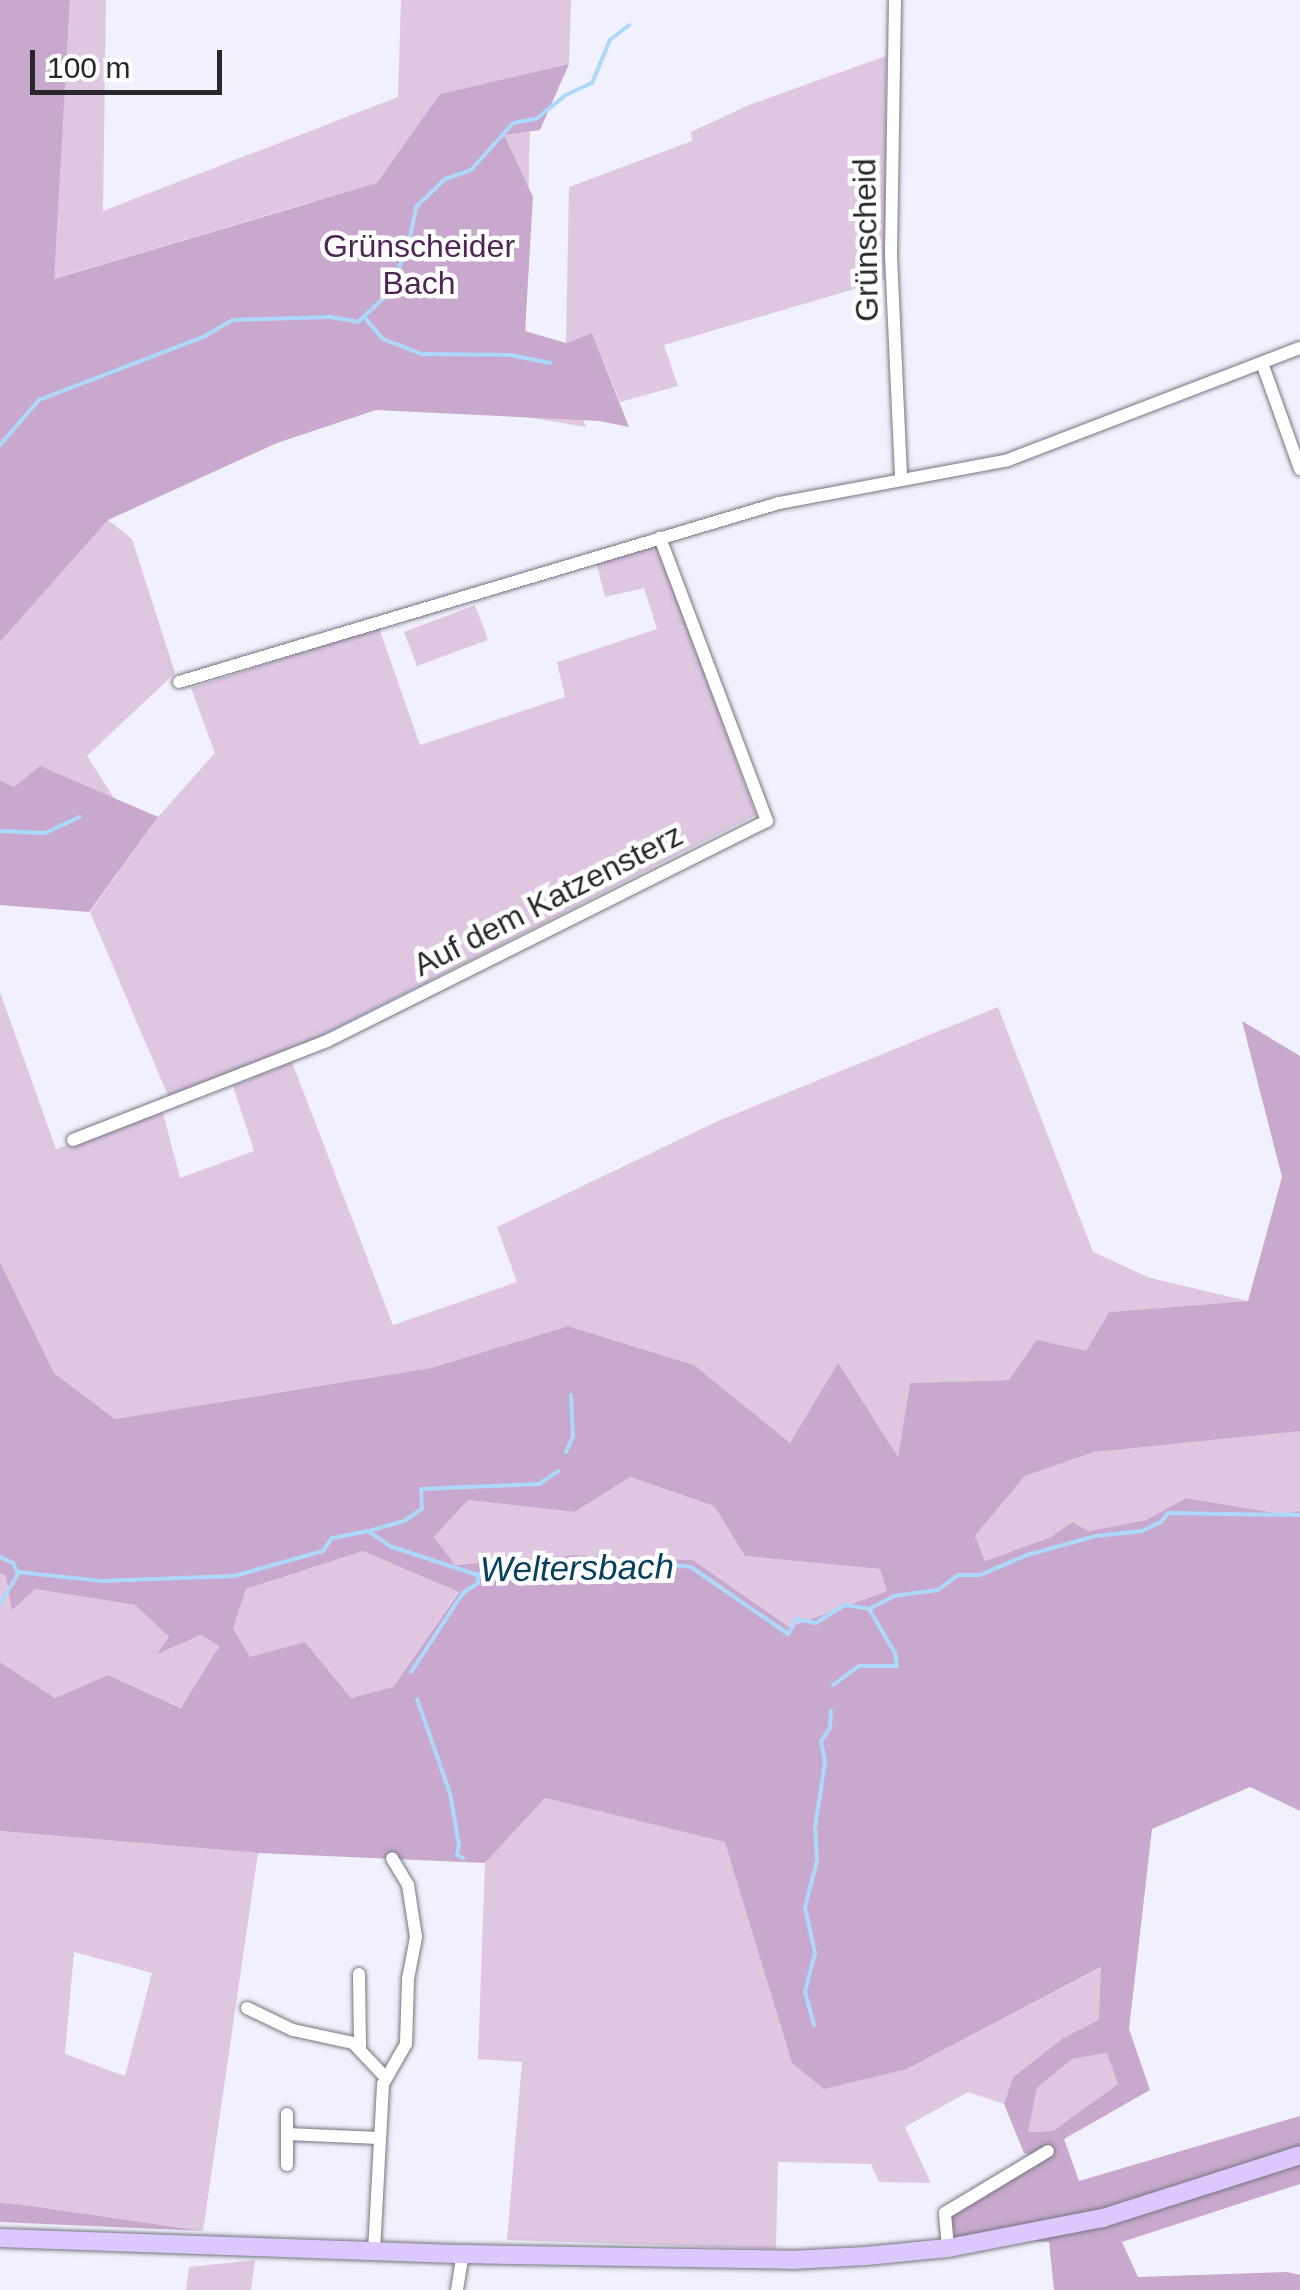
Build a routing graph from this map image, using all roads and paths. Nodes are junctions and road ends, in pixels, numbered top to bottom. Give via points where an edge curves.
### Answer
1 (895, 0) edge
2 (1300, 348) edge
3 (1262, 363) junction
4 (1300, 469) edge
5 (901, 480) junction
6 (660, 538) junction
7 (179, 682) dead end
8 (73, 1140) dead end
9 (392, 1858) dead end
10 (359, 1974) dead end
11 (247, 2008) dead end
12 (360, 2047) junction
13 (386, 2078) junction
14 (288, 2114) dead end
15 (287, 2134) junction
16 (378, 2138) junction
17 (1048, 2152) dead end
18 (1300, 2155) edge
19 (287, 2165) dead end
20 (0, 2238) edge
21 (948, 2248) junction
22 (374, 2251) junction
23 (463, 2254) junction
24 (457, 2290) edge

1 - 5 street, Grünscheid via 891,238
2 - 3 street
3 - 4 street
3 - 5 street via 1008,460
5 - 6 street via 780,503
6 - 7 street
6 - 8 street, Auf dem Katzensterz via 767,820 327,1041
9 - 13 street via 408,1885 416,1937 406,2044
10 - 12 street
11 - 12 street via 293,2030
12 - 13 street
13 - 16 street
14 - 15 street
15 - 16 street
15 - 19 street
16 - 22 street
17 - 21 street via 946,2212
18 - 21 main road via 1103,2218
20 - 22 main road
21 - 23 main road via 792,2260
22 - 23 main road
23 - 24 street

